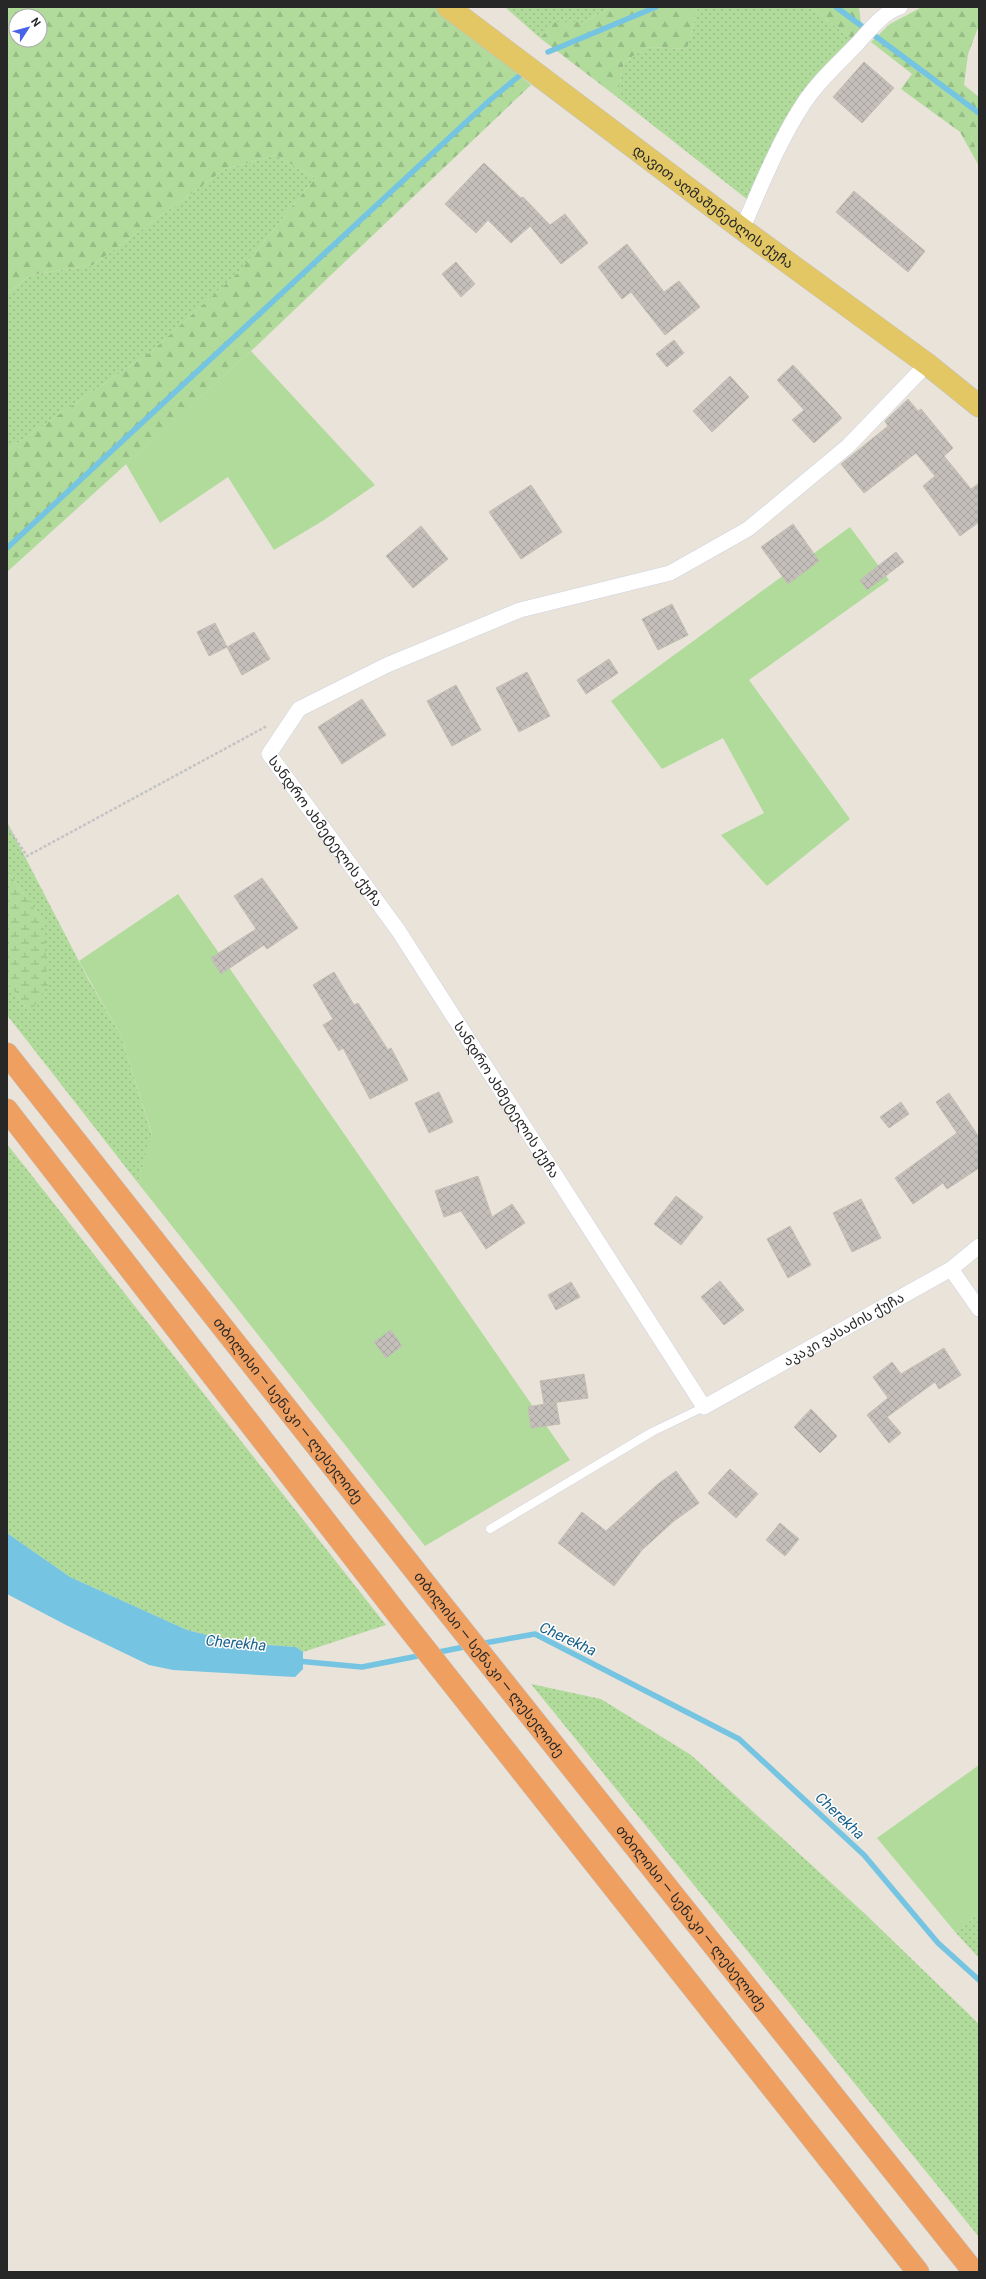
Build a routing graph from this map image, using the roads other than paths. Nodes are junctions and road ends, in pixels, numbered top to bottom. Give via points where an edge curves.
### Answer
1 (448, 7) edge
2 (900, 7) edge
3 (742, 229) junction
4 (927, 364) junction
5 (979, 406) edge
6 (7, 1054) edge
7 (7, 1110) edge
8 (979, 1246) edge
9 (951, 1269) junction
10 (979, 1309) edge
11 (704, 1407) junction
12 (490, 1529) dead end
13 (918, 2272) edge
14 (974, 2272) edge

1 - 3 main road, დავით აღმაშენებლის ქუჩა
2 - 3 street via 877,23 821,80 804,103 774,159
3 - 4 main road, დავით აღმაშენებლის ქუჩა
4 - 5 main road, დავით აღმაშენებლის ქუჩა
4 - 11 street, სანდრო ახმეტელის ქუჩა via 848,446 748,529 670,573 520,610 387,665 299,709 269,754 398,930
6 - 14 highway, თბილისი — სენაკი — ლესელიძე
7 - 13 highway via 399,1616
8 - 9 street, აკაკი ვასაძის ქუჩა
9 - 10 street
9 - 11 street, აკაკი ვასაძის ქუჩა
11 - 12 lane via 652,1432

